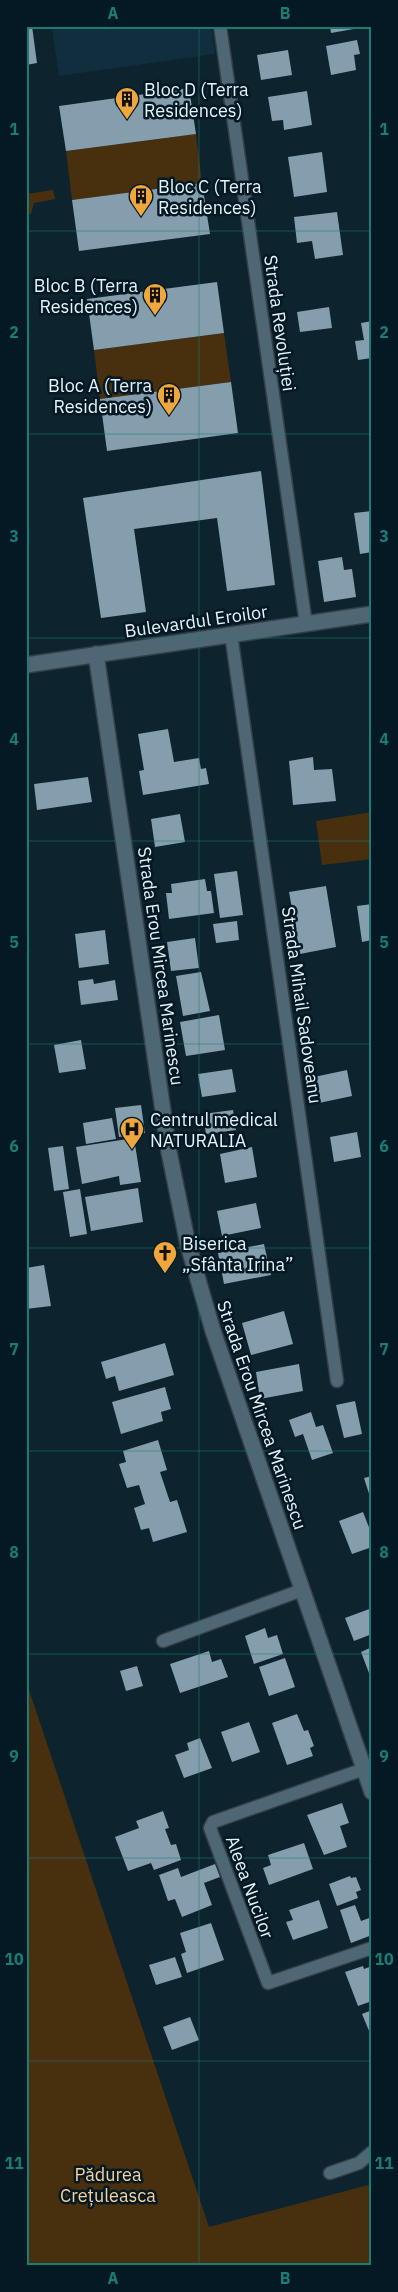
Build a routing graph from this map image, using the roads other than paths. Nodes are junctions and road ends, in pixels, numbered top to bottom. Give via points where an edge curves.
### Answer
1 (220, 26) edge
2 (372, 614) edge
3 (306, 624) junction
4 (231, 634) junction
5 (96, 654) junction
6 (26, 665) edge
7 (337, 1381) dead end
8 (302, 1590) junction
9 (163, 1641) dead end
10 (364, 1769) junction
11 (372, 1792) edge
12 (372, 1948) edge
13 (372, 2152) edge
14 (330, 2173) dead end

1 - 3 street, Strada Revoluției
2 - 3 street, Bulevardul Eroilor
3 - 4 street, Bulevardul Eroilor
4 - 5 street, Bulevardul Eroilor
4 - 7 street, Strada Mihail Sadoveanu
5 - 6 street, Bulevardul Eroilor
5 - 8 street, Strada Erou Mircea Marinescu via 179,1205 213,1331
8 - 9 street
8 - 10 street, Strada Erou Mircea Marinescu
10 - 11 street, Strada Erou Mircea Marinescu
10 - 12 street, Aleea Nucilor via 213,1822 210,1828 268,1983
13 - 14 street via 359,2163

